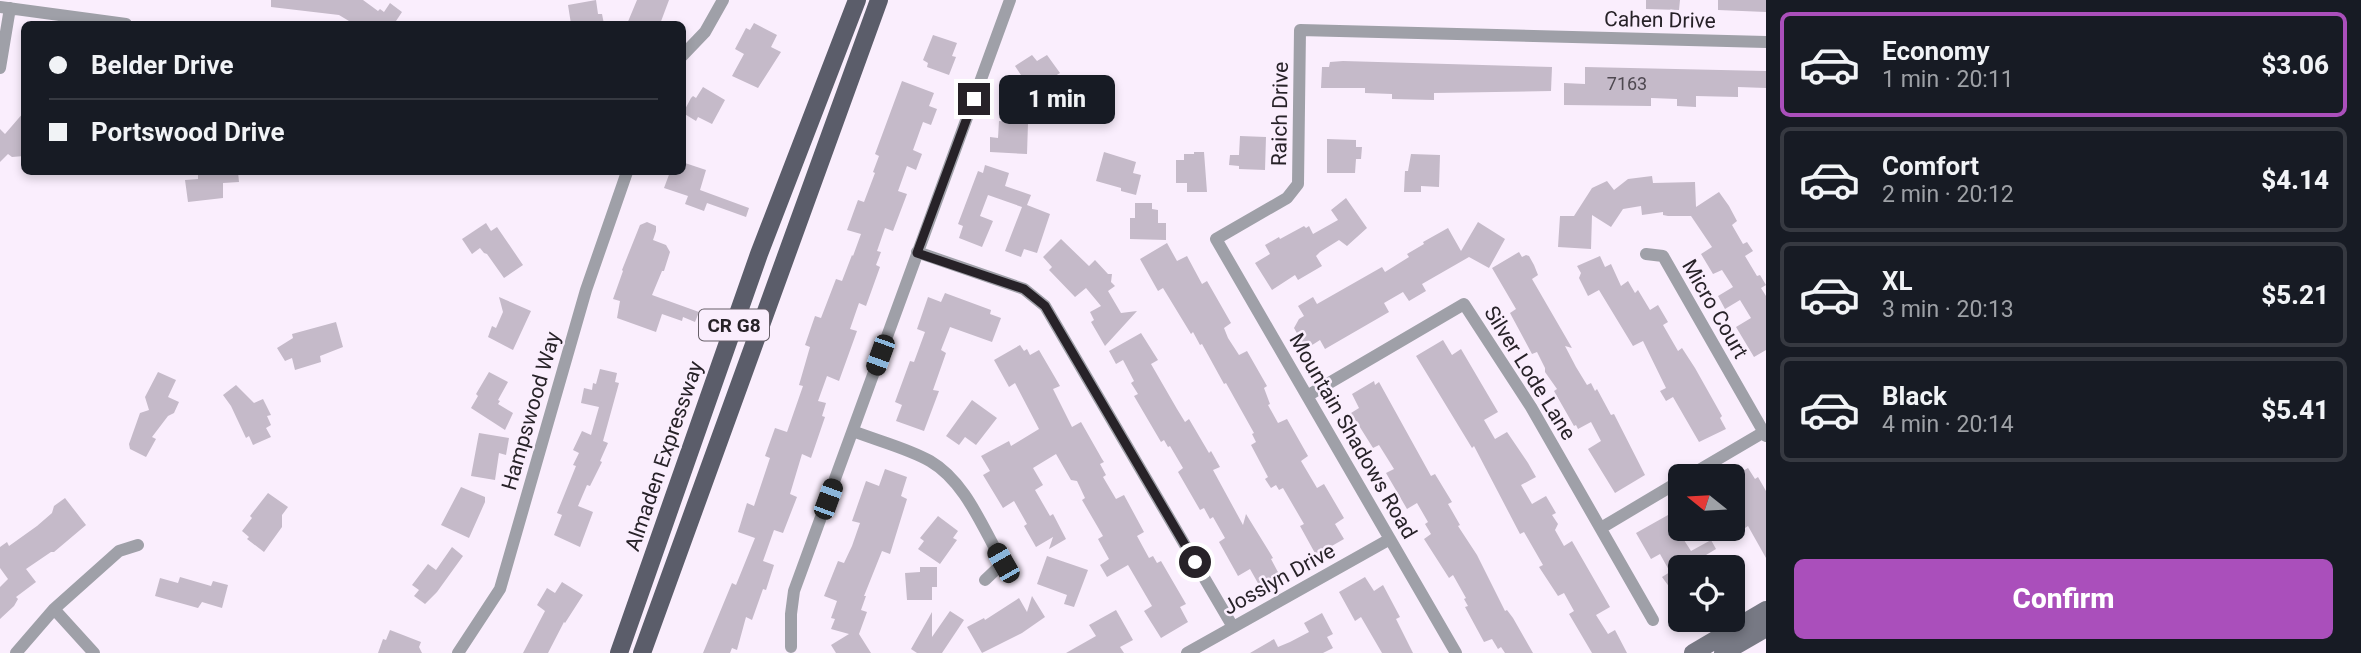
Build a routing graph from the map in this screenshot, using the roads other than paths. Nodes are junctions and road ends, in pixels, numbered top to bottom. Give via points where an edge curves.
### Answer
1 (723, 0) edge
2 (857, 0) edge
3 (879, 0) edge
4 (1010, 0) edge
5 (5, 7) edge
6 (105, 21) edge
7 (1300, 30) joint
8 (1766, 42) edge
9 (686, 52) edge
10 (0, 68) edge
11 (626, 175) edge
12 (1216, 239) joint
13 (917, 253) junction
14 (1646, 254) dead end
15 (1307, 396) junction
16 (853, 431) junction
17 (1765, 434) edge
18 (1711, 464) edge
19 (1668, 488) edge
20 (1601, 528) junction
21 (1390, 539) junction
22 (138, 545) dead end
23 (985, 580) dead end
24 (54, 608) junction
25 (1766, 610) edge
26 (1653, 620) dead end
27 (1233, 626) junction
28 (1766, 628) edge
29 (789, 651) edge
30 (16, 653) edge
31 (94, 653) edge
32 (458, 653) edge
33 (619, 653) edge
34 (642, 653) edge
35 (1187, 653) edge
36 (1456, 653) edge
37 (1693, 653) edge
38 (1723, 653) edge

1 - 9 street via 705,32
2 - 33 main road, Almaden Expressway / CR G8 via 759,254
3 - 34 main road, CR G8
4 - 13 street
5 - 6 street
5 - 10 street
7 - 8 street, Cahen Drive
7 - 12 street, Raich Drive via 1298,184 1287,198
11 - 32 street, Hampswood Way via 586,290 500,589
12 - 15 street, Mountain Shadows Road
13 - 16 street
13 - 27 street via 1024,289 1045,306
14 - 17 street, Micro Court via 1663,256
15 - 20 street, Silver Lode Lane via 1464,304
15 - 21 street, Mountain Shadows Road
16 - 23 street via 930,461 949,477 1003,563
16 - 29 street via 794,591
17 - 18 street
19 - 20 street
20 - 26 street, Silver Lode Lane
21 - 27 street, Josslyn Drive
21 - 36 street, Mountain Shadows Road
22 - 24 street via 119,551
24 - 30 street
24 - 31 street
25 - 37 street
27 - 35 street, Josslyn Drive
28 - 38 street

